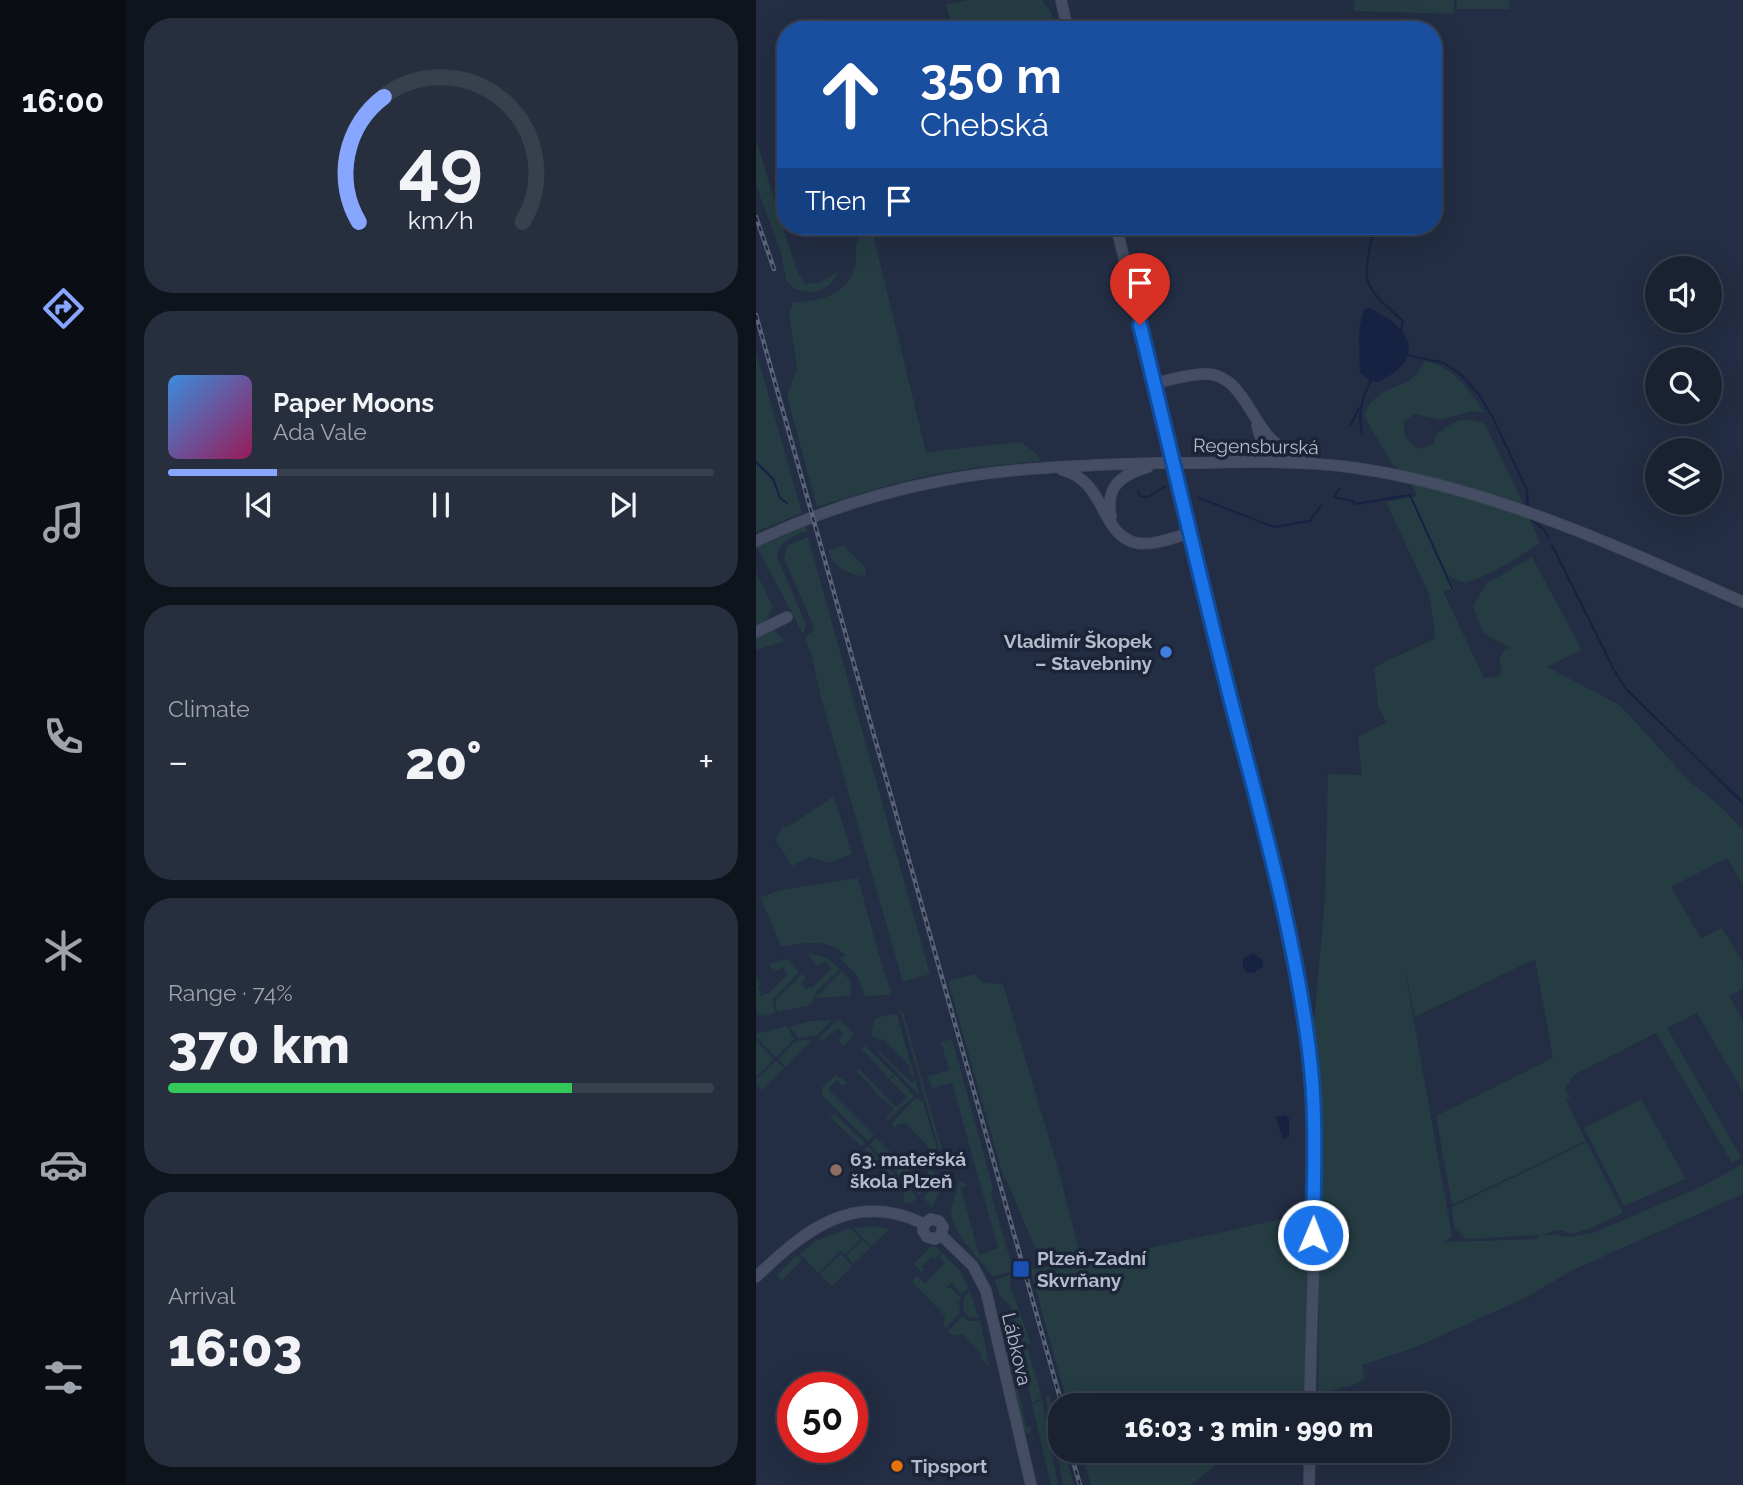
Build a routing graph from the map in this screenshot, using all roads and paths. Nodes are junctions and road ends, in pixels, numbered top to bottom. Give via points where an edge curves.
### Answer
1 (1061, 0) edge
2 (1067, 21) edge
3 (1118, 235) edge
4 (1154, 383) junction
5 (1255, 419) junction
6 (1209, 462) junction
7 (1309, 463) junction
8 (1144, 466) junction
9 (1041, 469) junction
10 (1119, 534) junction
11 (1191, 534) junction
12 (756, 541) edge
13 (1743, 602) edge
14 (787, 617) dead end
15 (756, 632) edge
16 (756, 1277) edge
17 (1310, 1393) edge
18 (1310, 1463) edge
19 (1031, 1485) edge
20 (1309, 1485) edge

1 - 2 main road
3 - 4 main road
4 - 5 main road via 1194,374 1217,376 1234,387
4 - 11 main road
5 - 6 main road via 1261,439 1257,450
5 - 7 main road via 1279,446
6 - 7 main road, Regensburská
6 - 8 main road, Regensburská, bridge
7 - 13 main road, Regensburská via 1434,484 1518,508
8 - 9 main road
8 - 10 main road via 1119,481 1111,494 1111,516
9 - 10 main road via 1065,471 1086,482
9 - 12 main road via 904,488
10 - 11 main road via 1146,543
11 - 17 main road via 1256,792 1303,1008 1312,1079 1314,1177
14 - 15 main road
16 - 19 main road, Lábkova via 798,1238 836,1217 877,1212 924,1224 927,1237 941,1235 973,1266 986,1292
18 - 20 main road

